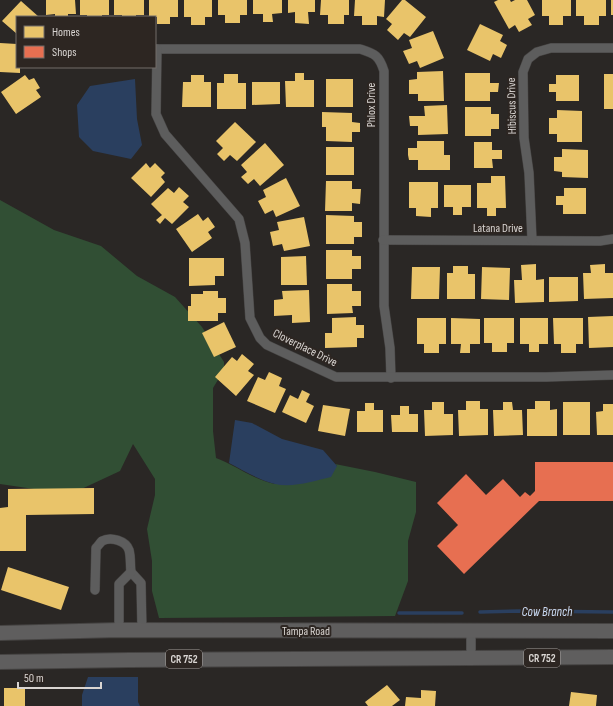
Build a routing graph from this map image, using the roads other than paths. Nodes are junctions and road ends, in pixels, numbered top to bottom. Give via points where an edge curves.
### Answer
1 (613, 48) edge
2 (156, 49) edge
3 (613, 239) edge
4 (383, 240) junction
5 (532, 240) junction
6 (613, 375) edge
7 (391, 378) junction
8 (131, 572) junction
9 (95, 590) dead end
10 (119, 630) junction
11 (142, 630) junction
12 (470, 631) junction
13 (613, 631) edge
14 (0, 633) edge
15 (613, 657) edge
16 (470, 658) junction
17 (0, 662) edge

1 - 5 street, Hibiscus Drive via 551,48 537,52 528,59 522,72
2 - 4 street, Phlox Drive via 360,49 374,54 381,61 384,71
2 - 7 street, Cloverplace Drive via 156,114 165,134 239,218 245,244 250,318 260,338 267,345 336,377
3 - 5 street, Latana Drive
4 - 5 street, Latana Drive
4 - 7 street, Phlox Drive via 384,306
6 - 7 street, Cloverplace Drive
8 - 9 street via 129,551 125,544 110,539 102,541 96,548
8 - 10 street via 118,584
8 - 11 street via 141,583
10 - 11 main road, Tampa Road / CR 752
10 - 14 main road, Tampa Road / CR 752
11 - 12 main road, Tampa Road / CR 752
12 - 13 main road, Tampa Road / CR 752
12 - 16 street
15 - 16 main road, CR 752
16 - 17 main road, CR 752

